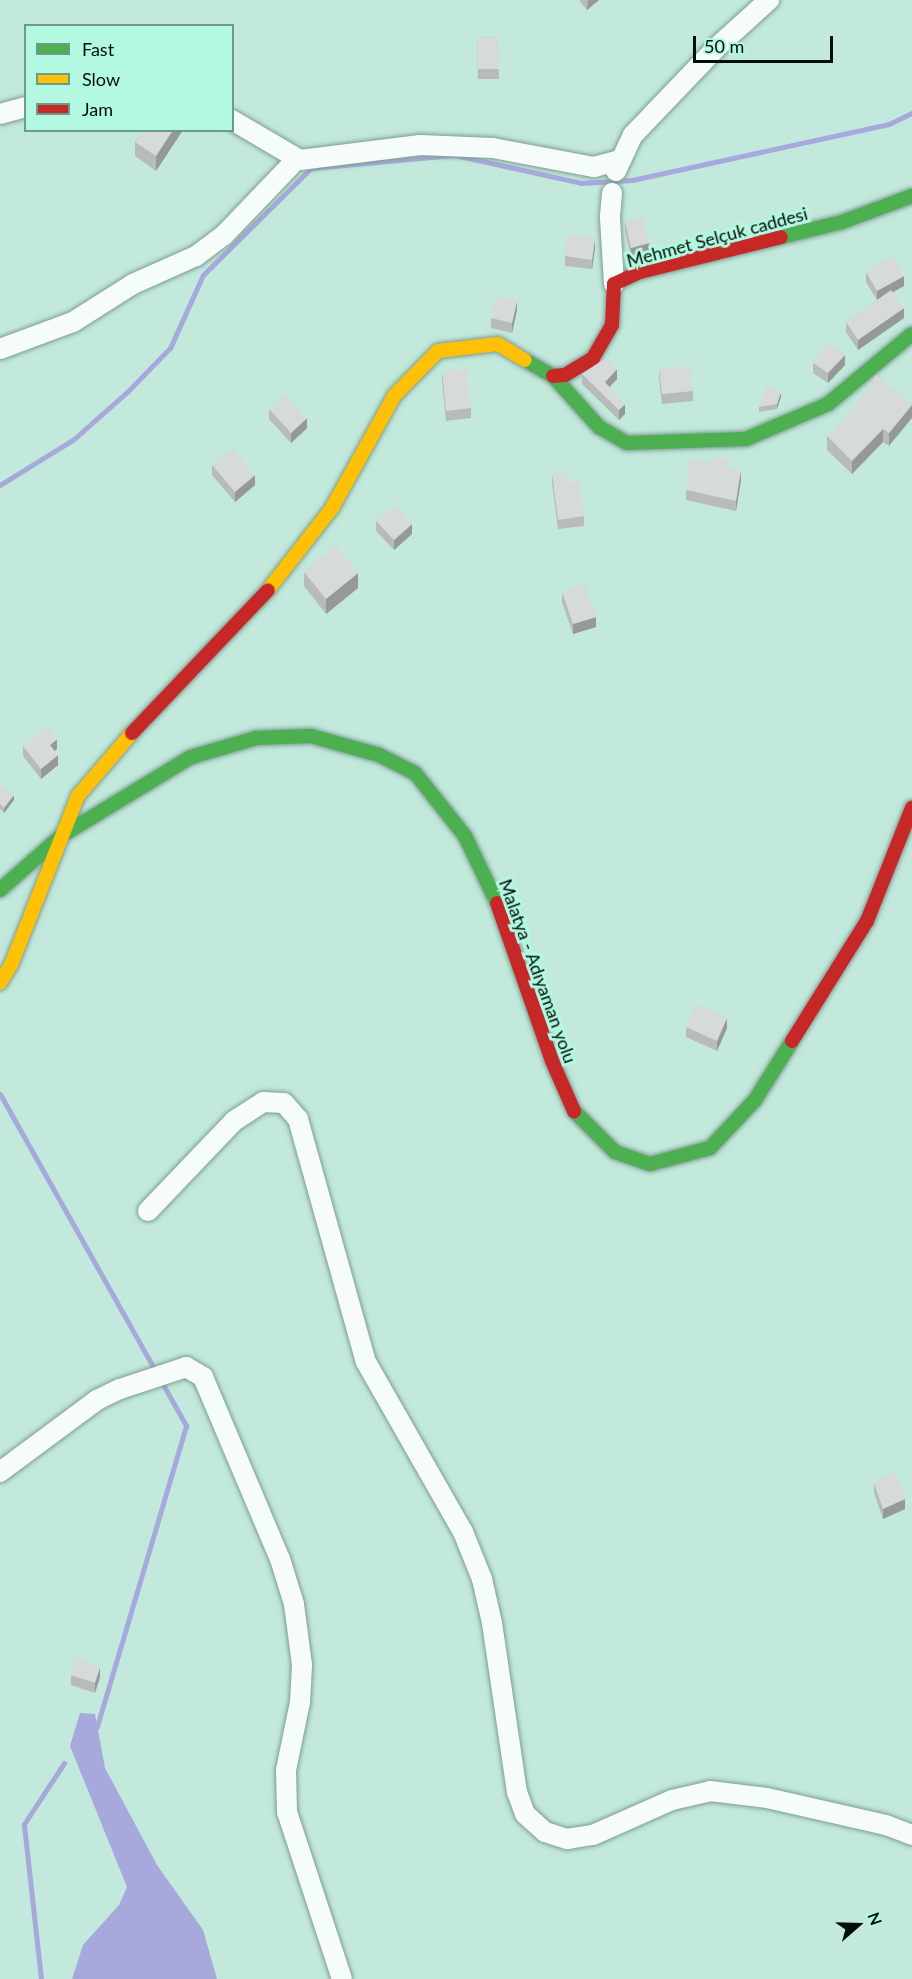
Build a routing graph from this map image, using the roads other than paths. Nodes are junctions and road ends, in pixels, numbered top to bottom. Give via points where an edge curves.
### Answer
1 (769, 0) edge
2 (24, 108) edge
3 (0, 114) edge
4 (234, 121) edge
5 (297, 159) junction
6 (612, 194) dead end
7 (912, 196) edge
8 (614, 284) junction
9 (912, 334) edge
10 (0, 349) edge
11 (553, 375) junction
12 (912, 808) edge
13 (61, 836) junction
14 (0, 890) edge
15 (0, 983) edge
16 (148, 1211) dead end
17 (0, 1472) edge
18 (912, 1835) edge
19 (342, 1979) edge

1 - 5 street via 716,48 633,135 618,166 594,167 493,148 420,145
2 - 3 street
4 - 5 street
5 - 10 street via 224,235 196,256 133,284 74,322
6 - 8 street
7 - 8 main road, Mehmet Selçuk caddesi via 843,222 640,272
8 - 11 main road, Mehmet Selçuk caddesi via 612,325 593,358 565,375
9 - 11 main road via 828,404 746,438 627,443 599,428
11 - 13 main road via 498,344 438,351 394,396 332,508 284,573 105,761 78,796
12 - 13 main road, Malatya - Adıyaman yolu via 867,921 755,1100 710,1148 650,1164 615,1152 575,1114 552,1061 503,916 465,836 415,773 379,755 311,736 256,738 191,757
13 - 14 main road, Malatya - Adıyaman yolu
13 - 15 main road via 11,965
16 - 18 street via 234,1121 262,1102 284,1103 298,1119 366,1362 463,1532 482,1579 517,1792 525,1814 545,1832 567,1839 593,1835 672,1800 710,1791 767,1798 886,1825
17 - 19 street via 97,1400 168,1370 192,1368 203,1377 294,1604 302,1665 300,1702 286,1770 287,1812

